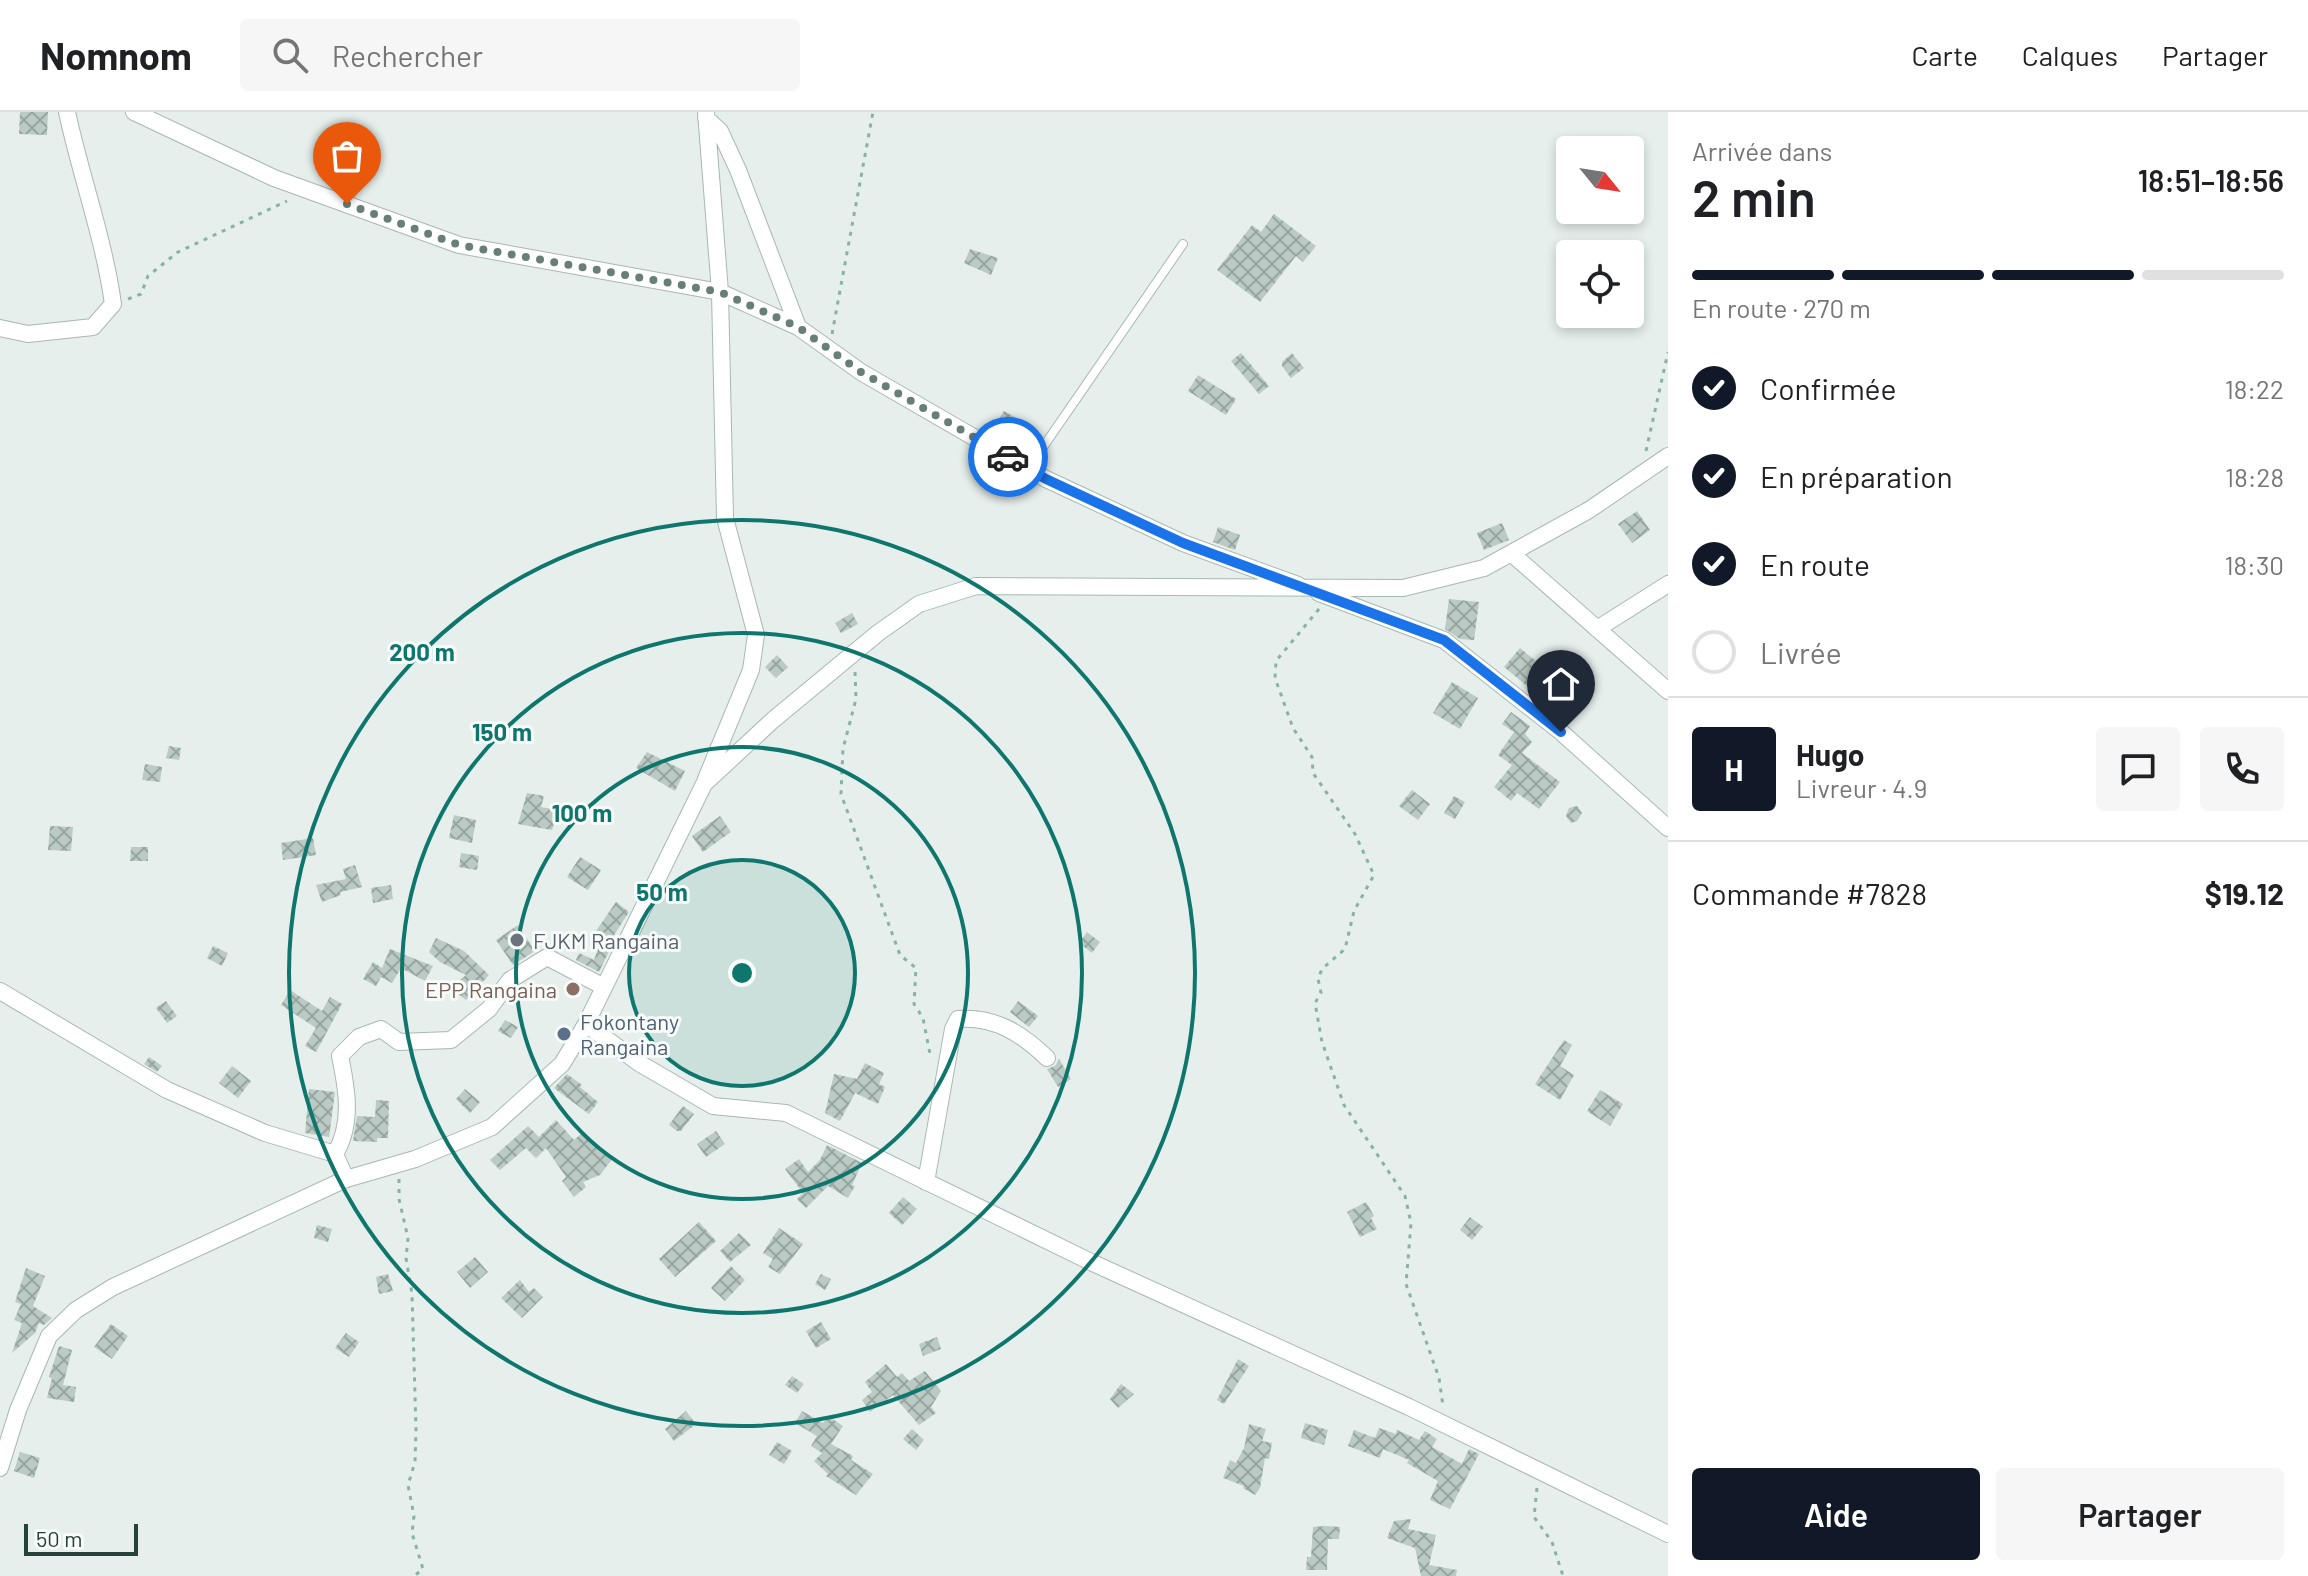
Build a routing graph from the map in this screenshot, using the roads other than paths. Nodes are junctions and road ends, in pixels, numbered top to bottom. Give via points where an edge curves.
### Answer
1 (67, 112) edge
2 (134, 112) edge
3 (706, 115) edge
4 (1183, 244) dead end
5 (720, 292) junction
6 (798, 327) junction
7 (0, 328) edge
8 (1668, 456) edge
9 (1028, 469) junction
10 (1511, 553) junction
11 (1668, 584) edge
12 (1309, 589) junction
13 (1597, 629) junction
14 (1668, 691) edge
15 (704, 784) junction
16 (1668, 828) edge
17 (604, 987) junction
18 (0, 991) edge
19 (586, 1024) junction
20 (1047, 1058) dead end
21 (335, 1154) junction
22 (346, 1179) junction
23 (926, 1182) junction
24 (0, 1468) edge
25 (1668, 1534) edge

1 - 7 street via 113,304 93,327 28,334
2 - 5 street via 274,178 459,245
3 - 5 street
3 - 6 street via 720,131 738,170
4 - 9 lane
5 - 6 street
5 - 15 street via 725,518 756,635 751,670
6 - 9 street via 861,372
8 - 10 street via 1589,510
9 - 12 street via 1183,543
10 - 12 street via 1484,568 1403,588
10 - 13 street
11 - 13 street
12 - 15 street via 976,586 919,604 773,720
12 - 16 street via 1444,640 1561,732
13 - 14 street
15 - 17 street
17 - 19 street
17 - 21 street via 547,957 510,980 489,1009 451,1040 399,1042 381,1029 359,1037 340,1056 348,1093 344,1139
18 - 21 street via 167,1090 265,1133
19 - 22 street via 562,1064 492,1127
19 - 23 street via 639,1063 713,1106 786,1113
20 - 23 street via 1011,1028 958,1019
21 - 22 street
22 - 24 street via 113,1287 76,1310 49,1336
23 - 25 street

